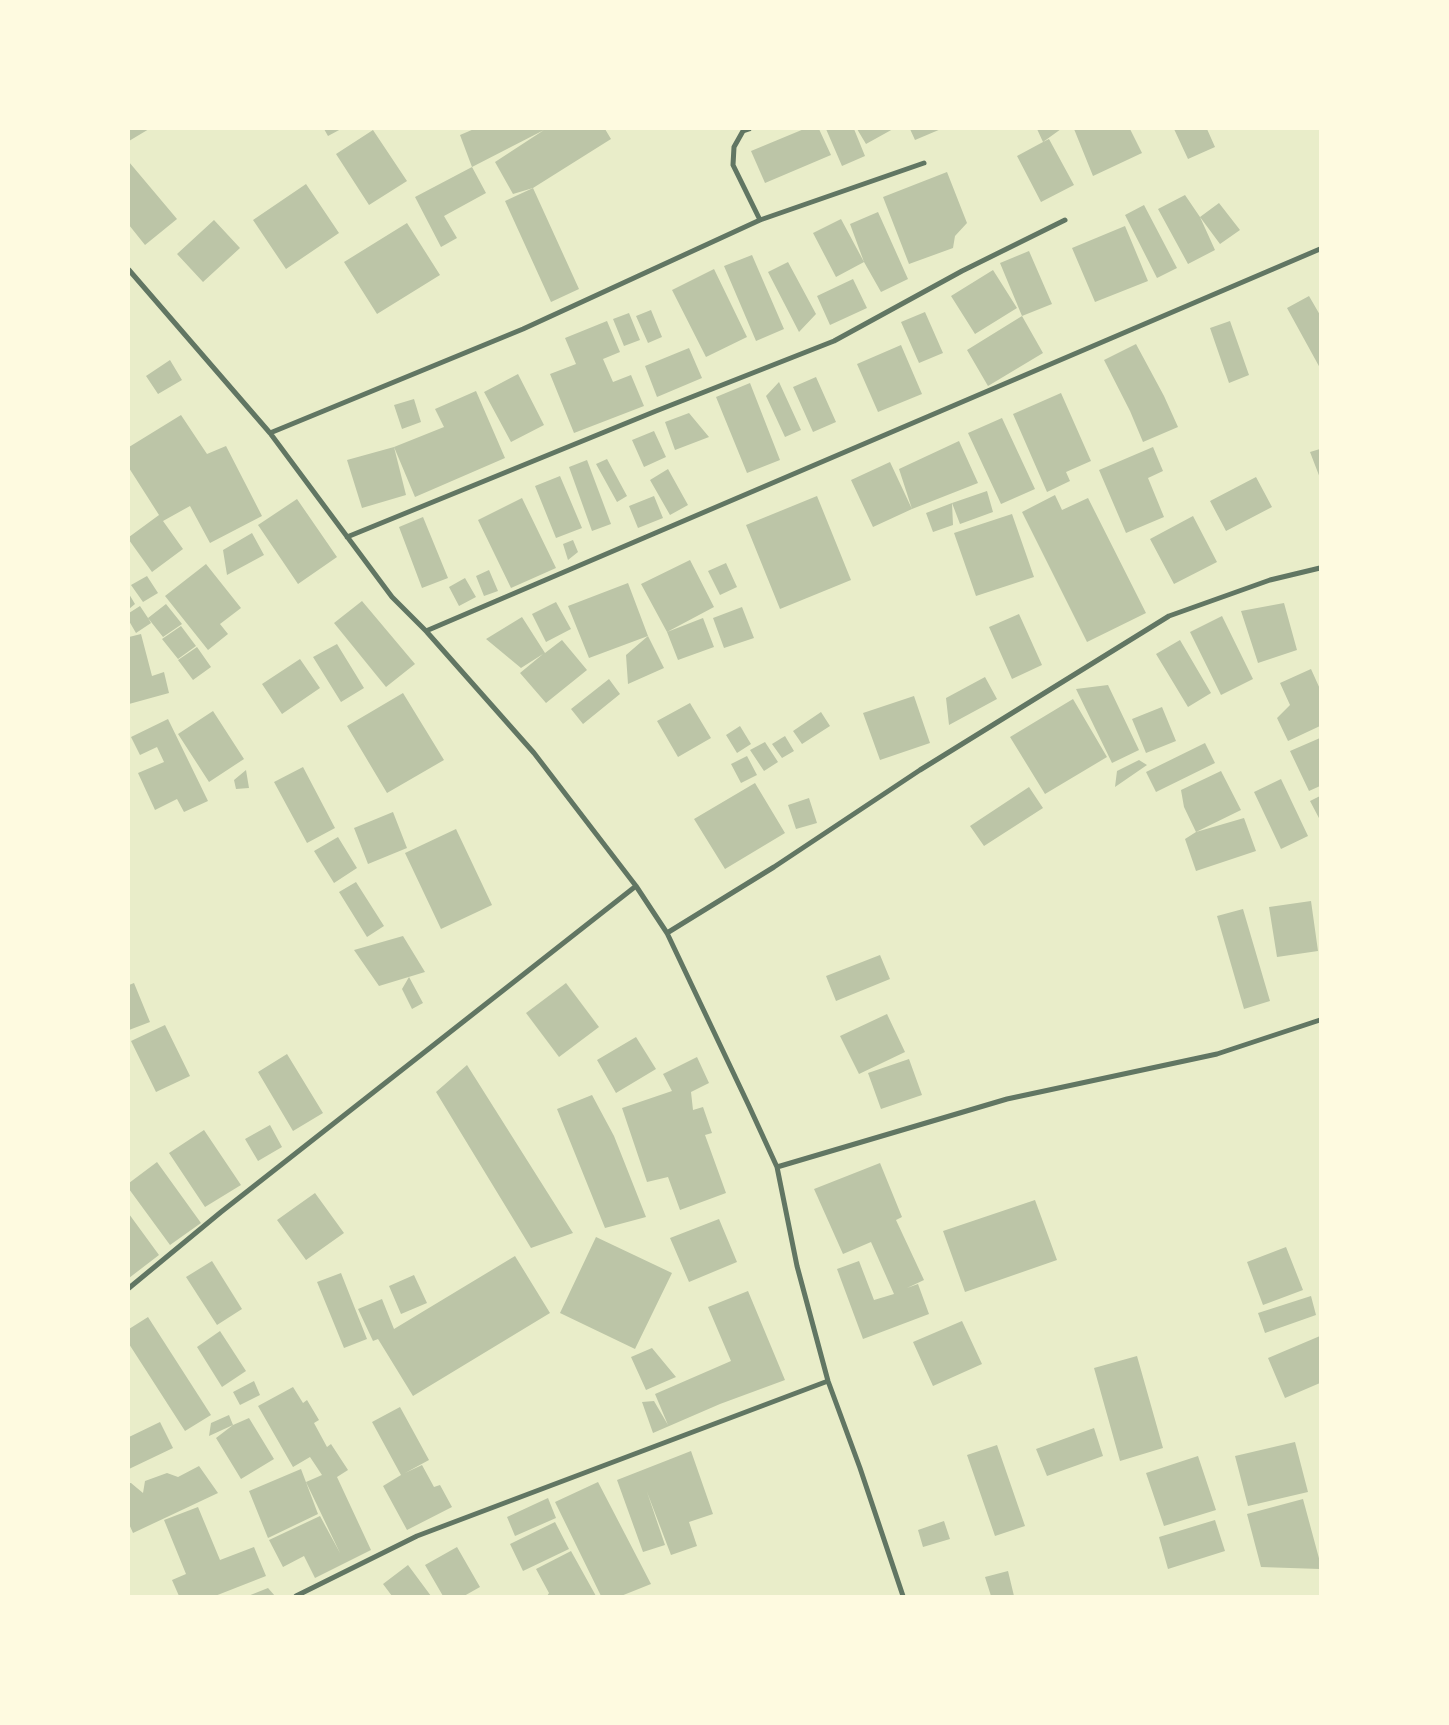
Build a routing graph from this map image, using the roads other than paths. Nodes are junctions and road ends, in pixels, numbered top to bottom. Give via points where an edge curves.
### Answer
1 (749, 129) edge
2 (924, 163) dead end
3 (760, 220) junction
4 (1065, 220) dead end
5 (1320, 249) edge
6 (129, 270) edge
7 (270, 434) junction
8 (347, 536) junction
9 (1320, 568) edge
10 (426, 631) junction
11 (636, 886) junction
12 (667, 933) junction
13 (1320, 1020) edge
14 (777, 1167) junction
15 (129, 1288) edge
16 (828, 1381) junction
17 (296, 1596) edge
18 (903, 1596) edge

1 - 3 street via 743,131 734,147 733,165
2 - 3 street
3 - 7 street via 523,329
4 - 8 street via 834,341
5 - 10 street
6 - 7 street
7 - 8 street
8 - 10 street via 392,597
9 - 12 street via 1270,580 1169,616 920,770
10 - 11 street via 534,753
11 - 12 street
11 - 15 street
12 - 14 street
13 - 14 street via 1217,1054 1007,1099
14 - 16 street via 796,1266
16 - 17 street via 417,1536
16 - 18 street

